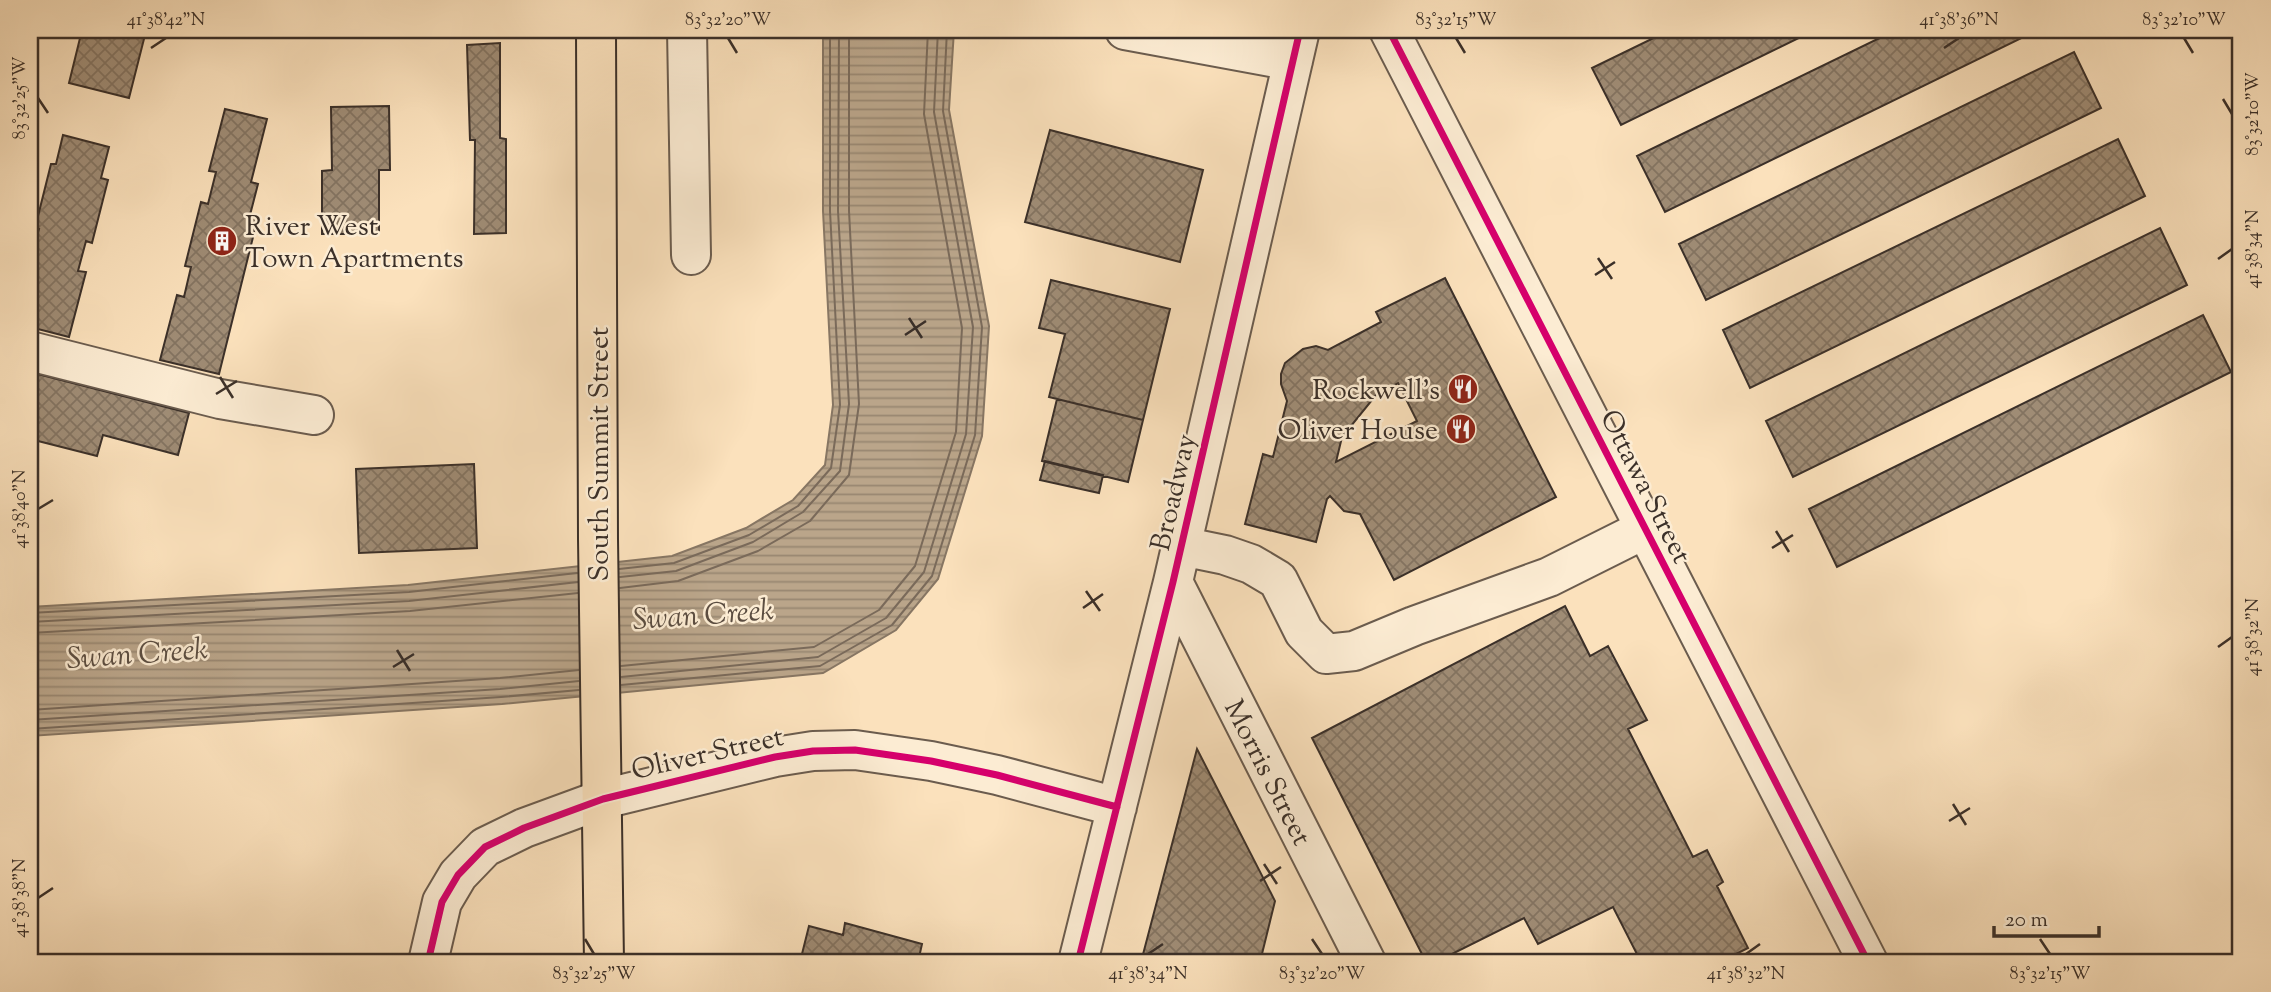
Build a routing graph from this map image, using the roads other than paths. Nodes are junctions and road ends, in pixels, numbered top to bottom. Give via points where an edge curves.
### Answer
1 (596, 30) edge
2 (687, 30) edge
3 (1125, 30) edge
4 (1389, 30) edge
5 (1220, 38) edge
6 (1297, 45) edge
7 (691, 256) dead end
8 (30, 351) edge
9 (314, 415) dead end
10 (1645, 529) junction
11 (1177, 564) junction
12 (603, 799) junction
13 (1117, 807) junction
14 (428, 962) edge
15 (604, 962) edge
16 (1078, 962) edge
17 (1366, 962) edge
18 (1868, 962) edge

1 - 12 main road, South Summit Street
2 - 7 street
3 - 5 street
4 - 10 street, Ottawa Street
5 - 6 street
6 - 11 street, Broadway
8 - 9 street via 220,399
10 - 11 street via 1549,577 1354,651 1326,654 1304,632 1278,580 1225,555
10 - 18 street, Ottawa Street
11 - 13 street, Broadway
11 - 17 street, Morris Street
12 - 13 street, Oliver Street via 775,757 855,750 997,775
12 - 14 street, Oliver Street via 485,847 458,875 442,902
12 - 15 main road, South Summit Street
13 - 16 street, Broadway

